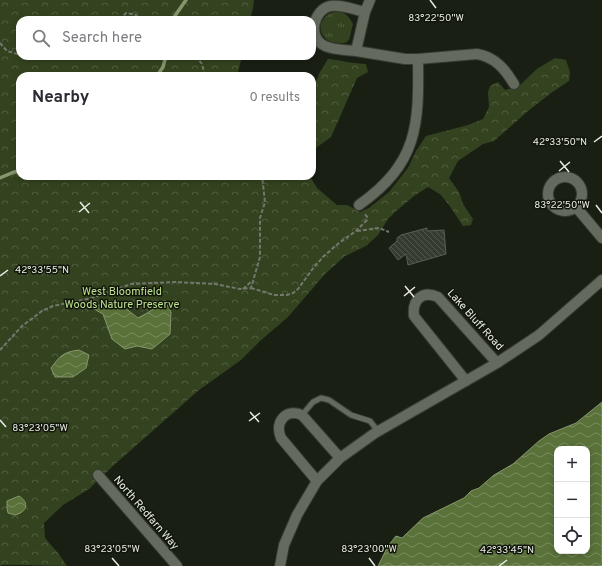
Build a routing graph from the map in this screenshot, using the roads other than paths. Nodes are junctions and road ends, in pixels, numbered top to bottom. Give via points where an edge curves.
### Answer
1 (370, 0) edge
2 (365, 12) junction
3 (316, 17) edge
4 (316, 37) edge
5 (356, 51) junction
6 (418, 59) junction
7 (514, 84) dead end
8 (360, 204) road end
9 (576, 207) dead end
10 (602, 238) edge
11 (602, 280) edge
12 (497, 363) junction
13 (466, 381) junction
14 (302, 415) junction
15 (378, 431) junction
16 (340, 458) junction
17 (98, 475) dead end
18 (318, 481) junction
19 (177, 566) edge
20 (280, 566) edge

1 - 2 street
2 - 3 street via 333,5 320,11
2 - 5 street
4 - 5 street via 325,46
5 - 6 street
6 - 7 street via 484,55 499,64
6 - 8 street via 418,113 410,147 394,174
9 - 10 street
11 - 12 street, Lake Bluff Road via 538,335
12 - 13 street, Lake Bluff Road
12 - 13 street, Lake Bluff Road via 438,297 427,294 421,296 413,308 414,316
13 - 15 street, Lake Bluff Road
14 - 15 lane via 320,398 330,400 351,415 370,420
14 - 16 street
14 - 18 street via 293,413 286,416 281,420 278,432
15 - 16 street, Lake Bluff Road
16 - 18 street, Lake Bluff Road
17 - 19 street, North Redfarn Way
18 - 20 street, Lake Bluff Road via 284,545

